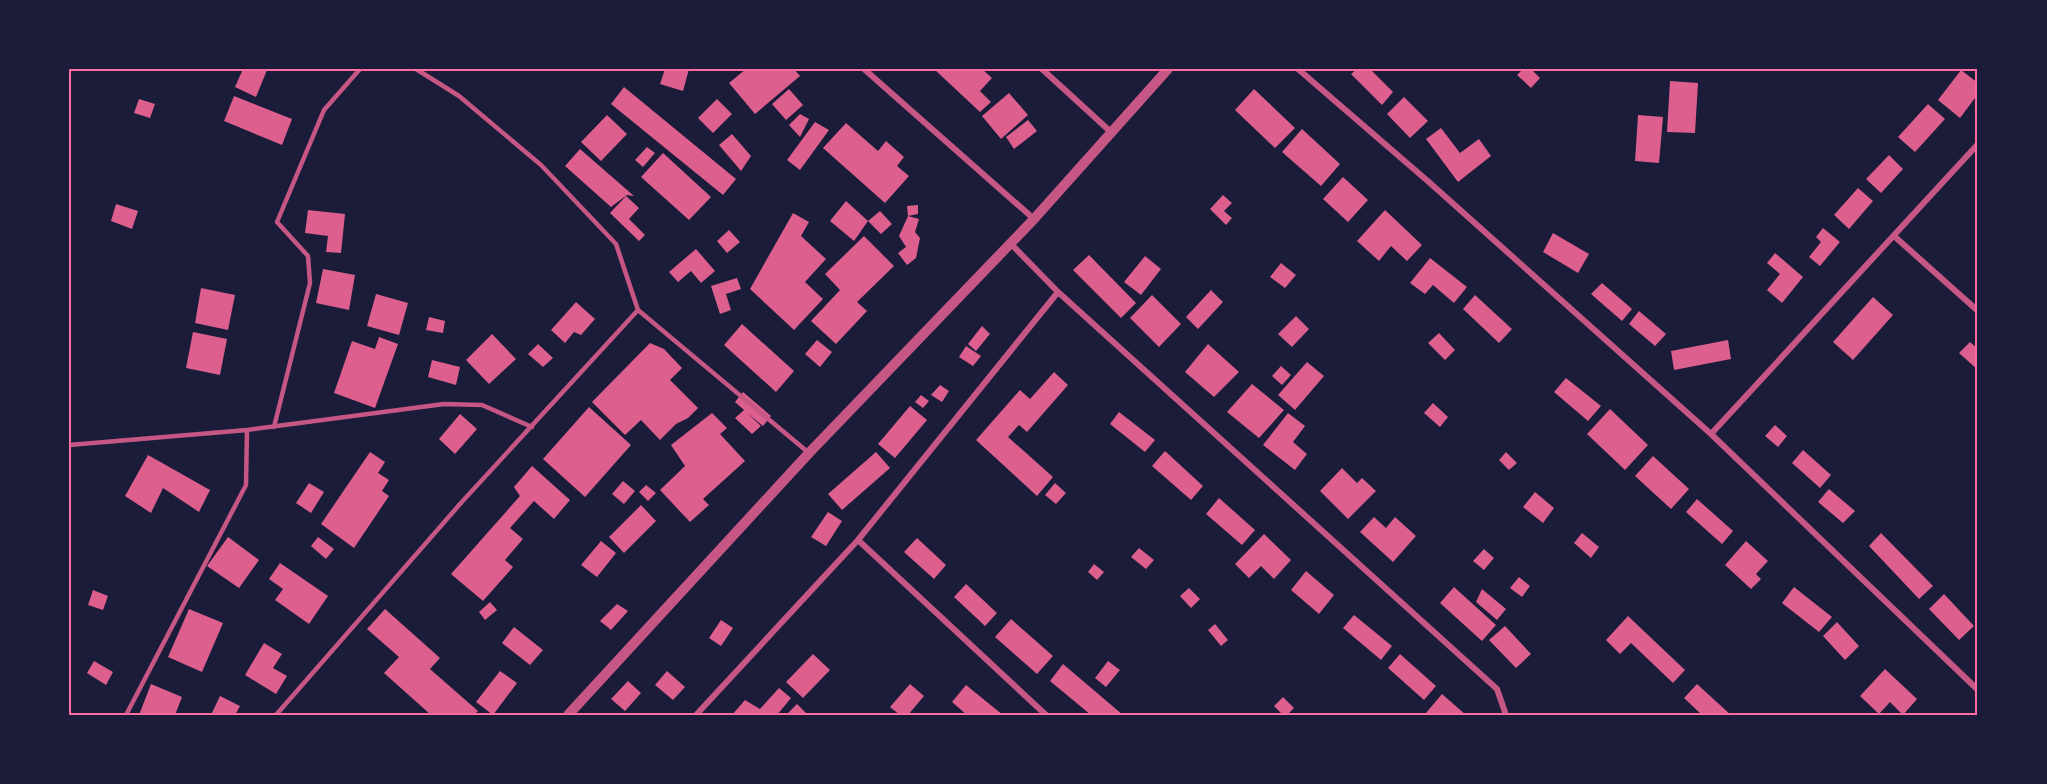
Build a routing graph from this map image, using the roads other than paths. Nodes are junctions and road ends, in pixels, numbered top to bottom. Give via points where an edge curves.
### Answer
1 (360, 69) edge
2 (416, 69) edge
3 (864, 69) edge
4 (1042, 69) edge
5 (1168, 69) edge
6 (1298, 69) edge
7 (1113, 133) junction
8 (1978, 144) edge
9 (1034, 219) junction
10 (1894, 236) junction
11 (1010, 243) junction
12 (1058, 292) junction
13 (638, 310) junction
14 (1978, 311) edge
15 (274, 427) junction
16 (532, 427) junction
17 (246, 430) junction
18 (1711, 434) junction
19 (69, 445) edge
20 (809, 453) junction
21 (858, 540) junction
22 (1978, 690) edge
23 (126, 715) edge
24 (276, 715) edge
25 (568, 715) edge
26 (696, 715) edge
27 (1046, 715) edge
28 (1506, 715) edge

1 - 15 lane via 324,110 277,222 308,256 310,283
2 - 13 lane via 459,96 541,165 616,244
3 - 9 street
4 - 7 street
5 - 7 street
6 - 18 street
7 - 9 street
8 - 10 street
9 - 11 street
10 - 14 street
10 - 18 street
11 - 12 street
11 - 20 street
12 - 21 street
12 - 28 street via 1497,689
13 - 16 lane
13 - 20 lane
15 - 16 lane via 444,404 482,405
15 - 17 lane
16 - 24 lane
17 - 19 lane
17 - 23 lane via 246,485
18 - 22 street
20 - 25 street
21 - 26 street
21 - 27 street

